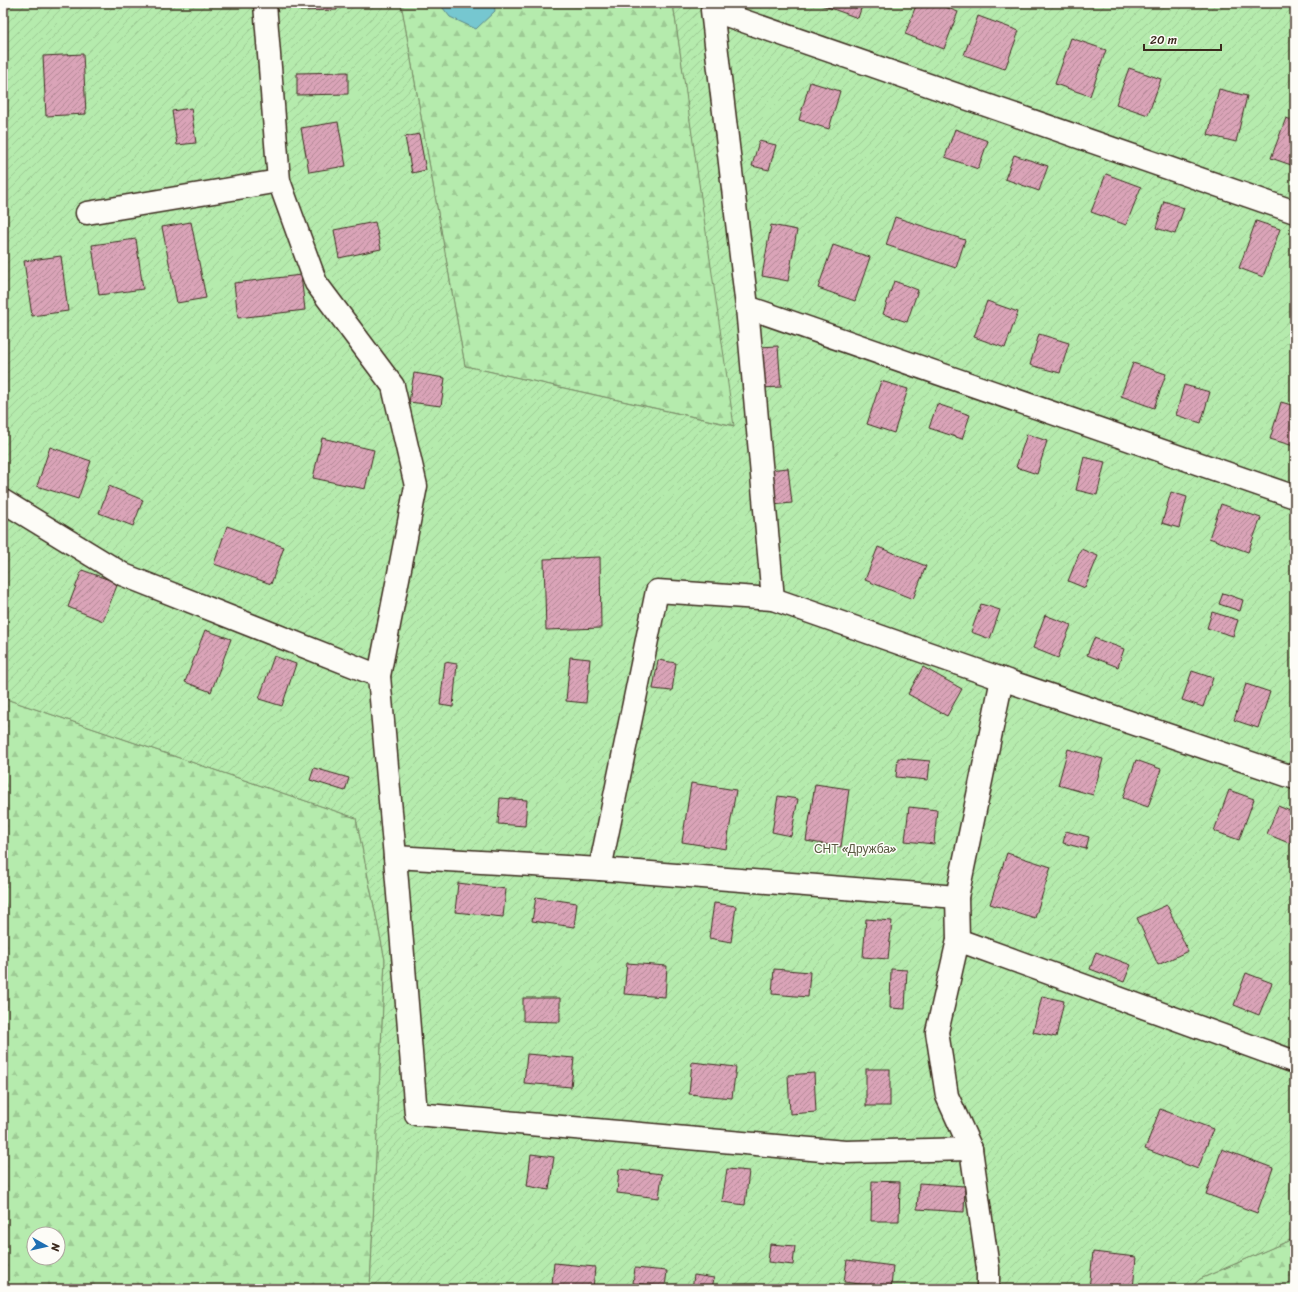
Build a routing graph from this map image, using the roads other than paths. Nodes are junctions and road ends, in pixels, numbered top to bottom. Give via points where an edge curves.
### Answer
1 (265, 4) dead end
2 (712, 7) edge
3 (280, 181) junction
4 (1295, 212) edge
5 (87, 214) dead end
6 (747, 307) junction
7 (1295, 497) edge
8 (3, 501) edge
9 (773, 600) junction
10 (379, 676) junction
11 (1002, 679) junction
12 (1295, 778) edge
13 (395, 857) junction
14 (600, 869) junction
15 (957, 897) junction
16 (958, 940) junction
17 (1295, 1062) edge
18 (971, 1149) junction
19 (988, 1289) edge

1 - 3 lane
2 - 4 lane
2 - 6 lane
3 - 5 lane
3 - 10 lane via 316,283 393,386 416,486
6 - 7 lane
6 - 9 lane
8 - 10 lane via 124,575
9 - 11 lane
9 - 14 lane via 657,591
10 - 13 lane
11 - 12 lane
11 - 15 lane
13 - 14 lane
13 - 18 lane via 416,1114 845,1152
14 - 15 lane
15 - 16 lane
16 - 17 lane
16 - 18 lane via 937,1032 948,1096
18 - 19 lane via 988,1268

